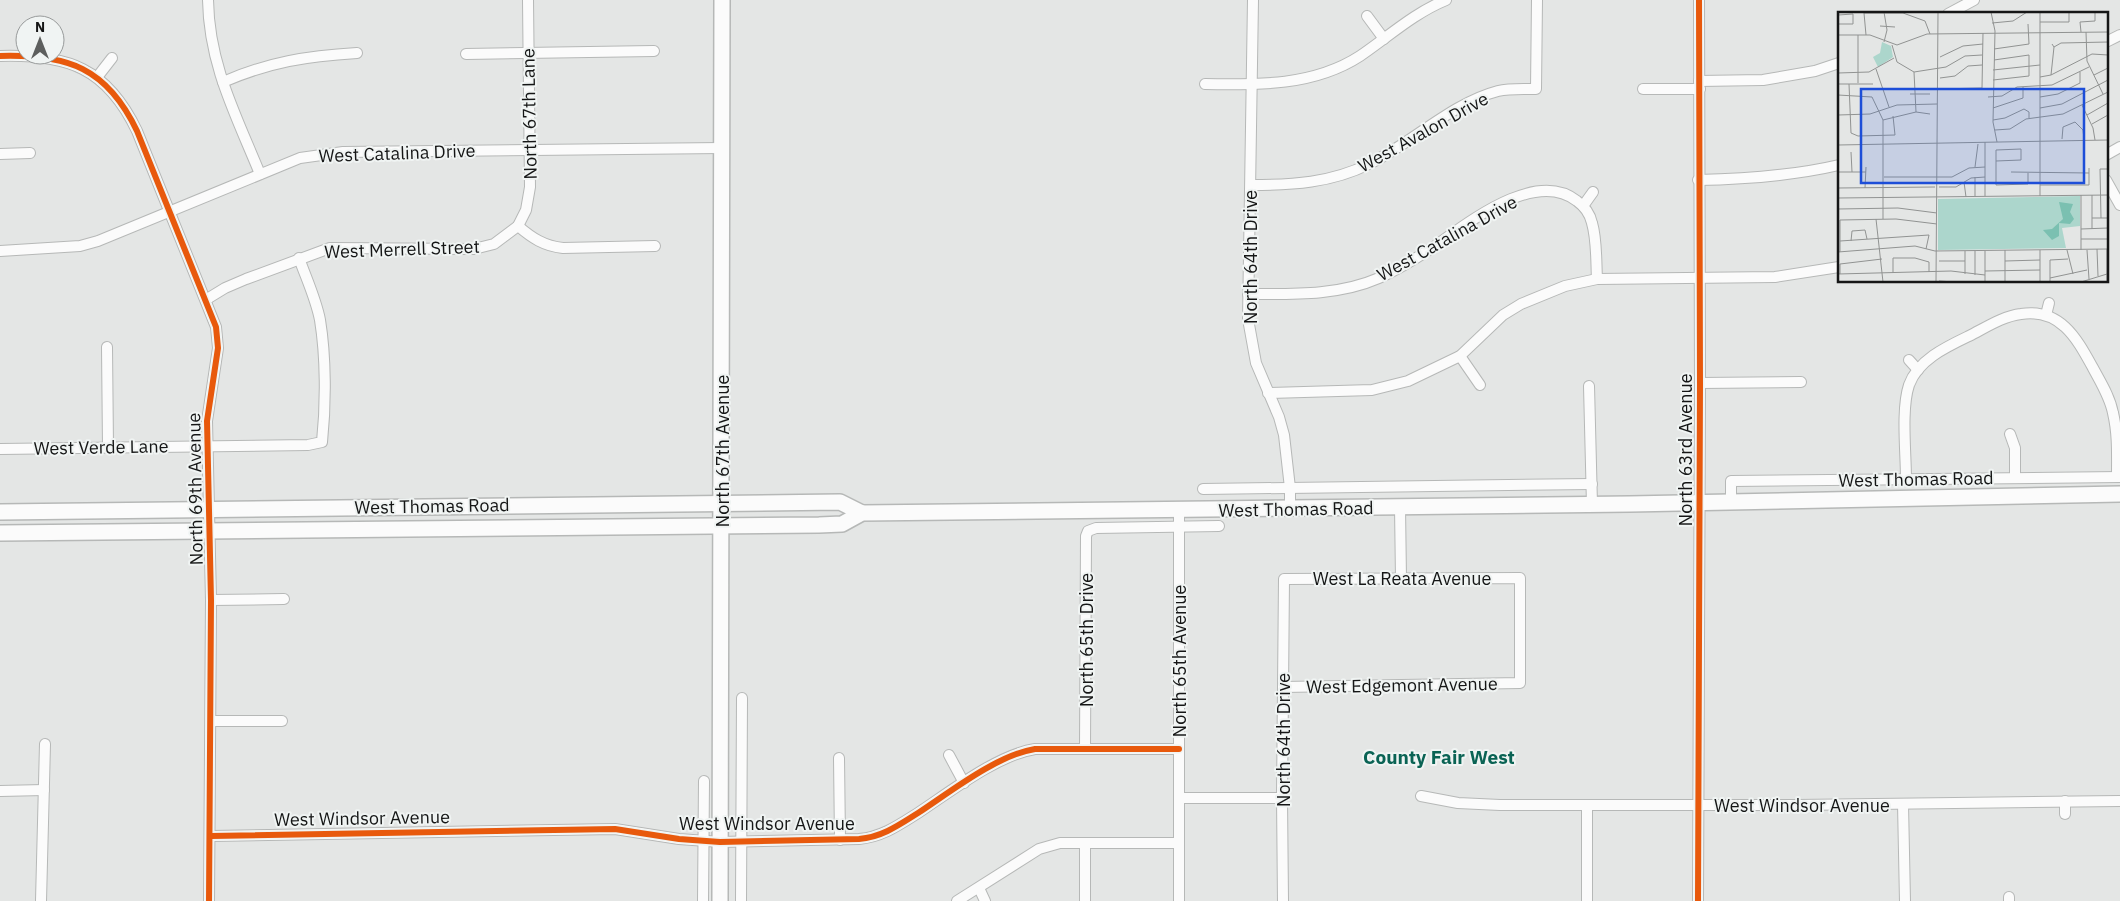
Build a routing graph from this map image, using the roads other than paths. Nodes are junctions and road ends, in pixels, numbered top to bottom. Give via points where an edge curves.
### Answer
1 (208, 0) edge
2 (528, 0) edge
3 (722, 0) edge
4 (1253, 0) edge
5 (1446, 0) edge
6 (1537, 0) edge
7 (1698, 0) edge
8 (1974, 0) edge
9 (1952, 12) edge
10 (1366, 16) dead end
11 (2120, 35) edge
12 (1384, 39) junction
13 (2108, 41) edge
14 (654, 52) dead end
15 (357, 53) dead end
16 (528, 53) junction
17 (466, 54) dead end
18 (0, 56) edge
19 (112, 58) dead end
20 (1838, 63) edge
21 (98, 76) junction
22 (223, 82) junction
23 (1205, 84) dead end
24 (1251, 85) junction
25 (1699, 85) junction
26 (1643, 89) dead end
27 (722, 148) junction
28 (2120, 148) edge
29 (529, 150) junction
30 (30, 153) dead end
31 (0, 154) edge
32 (2108, 154) edge
33 (1838, 165) edge
34 (260, 174) junction
35 (1698, 180) junction
36 (2108, 184) edge
37 (1251, 185) junction
38 (1593, 192) dead end
39 (2120, 205) edge
40 (1583, 206) junction
41 (170, 210) junction
42 (518, 226) junction
43 (655, 246) dead end
44 (0, 251) edge
45 (299, 258) junction
46 (1838, 267) edge
47 (1597, 279) junction
48 (1699, 279) junction
49 (1248, 294) junction
50 (206, 299) junction
51 (2049, 302) dead end
52 (2046, 315) junction
53 (107, 347) dead end
54 (1460, 356) junction
55 (1909, 360) dead end
56 (1918, 370) junction
57 (1801, 382) dead end
58 (1700, 383) junction
59 (1480, 385) dead end
60 (1589, 386) dead end
61 (1268, 393) junction
62 (2010, 434) dead end
63 (108, 446) junction
64 (207, 446) junction
65 (0, 448) edge
66 (2119, 477) edge
67 (2015, 478) junction
68 (1906, 479) junction
69 (1592, 484) junction
70 (1290, 488) junction
71 (1203, 489) dead end
72 (2120, 494) edge
73 (1731, 501) junction
74 (1699, 502) junction
75 (721, 504) junction
76 (1592, 504) junction
77 (1400, 507) junction
78 (208, 509) junction
79 (1290, 509) junction
80 (146, 510) junction
81 (1179, 510) junction
82 (0, 512) edge
83 (862, 513) junction
84 (721, 526) junction
85 (1179, 526) junction
86 (1219, 526) dead end
87 (209, 531) junction
88 (1088, 531) joint
89 (145, 532) junction
90 (0, 534) edge
91 (1284, 579) joint
92 (1401, 579) junction
93 (284, 599) dead end
94 (212, 600) junction
95 (1520, 683) joint
96 (1283, 687) junction
97 (742, 698) dead end
98 (212, 721) junction
99 (282, 721) dead end
100 (44, 744) dead end
101 (1085, 749) junction
102 (1179, 749) junction
103 (949, 756) dead end
104 (839, 758) dead end
105 (704, 781) dead end
106 (964, 783) junction
107 (44, 790) junction
108 (0, 791) edge
109 (1420, 796) dead end
110 (1179, 798) junction
111 (1282, 798) junction
112 (2120, 800) edge
113 (2065, 801) junction
114 (1904, 804) junction
115 (1587, 805) junction
116 (1698, 805) junction
117 (2065, 814) dead end
118 (211, 836) junction
119 (703, 840) junction
120 (840, 840) junction
121 (742, 841) junction
122 (720, 842) junction
123 (1085, 843) junction
124 (1179, 843) junction
125 (978, 888) junction
126 (41, 901) edge
127 (209, 901) edge
128 (703, 901) edge
129 (720, 901) edge
130 (741, 901) edge
131 (957, 901) edge
132 (985, 901) edge
133 (1085, 901) edge
134 (1179, 901) edge
135 (1283, 901) edge
136 (1587, 901) edge
137 (1698, 901) edge
138 (1905, 901) edge

1 - 22 street via 210,36
2 - 16 street, North 67th Lane
3 - 27 main road, North 67th Avenue
4 - 24 street, North 64th Drive
5 - 12 street
6 - 37 street, West Avalon Drive via 1536,89 1500,91 1478,98 1370,164 1334,177 1302,184
7 - 25 street, North 63rd Avenue
8 - 9 street
10 - 12 street
11 - 13 street
12 - 24 street via 1334,70 1302,79
14 - 16 street
15 - 22 street via 293,59 256,68
16 - 17 street
16 - 29 street, North 67th Lane
18 - 21 street, North 69th Avenue via 38,56 70,63
19 - 21 street
20 - 25 street via 1763,80
21 - 41 street, North 69th Avenue via 130,117
22 - 34 street
23 - 24 street
24 - 37 street, North 64th Drive
25 - 26 street
25 - 35 street, North 63rd Avenue
27 - 29 street, West Catalina Drive
27 - 75 main road, North 67th Avenue
28 - 32 street
29 - 34 street, West Catalina Drive via 343,152 300,158
29 - 42 street, North 67th Lane via 528,201
30 - 31 street
33 - 35 street via 1806,173
34 - 41 street, West Catalina Drive
35 - 48 street, North 63rd Avenue
36 - 39 street
37 - 49 street, North 64th Drive
38 - 40 street
40 - 47 street via 1592,222
40 - 49 street, West Catalina Drive via 1562,192 1531,192 1467,222 1398,269 1364,283 1306,294
41 - 44 street, West Catalina Drive via 89,244
41 - 50 street, North 69th Avenue
42 - 43 street via 535,239 562,248
42 - 45 street, West Merrell Street via 494,244 474,249 330,248
45 - 50 street, West Merrell Street
45 - 64 street, West Verde Lane via 320,318 322,442 308,445
46 - 48 street via 1775,277
47 - 48 street
47 - 54 street via 1565,286 1521,304 1503,315
48 - 58 street, North 63rd Avenue
49 - 61 street, North 64th Drive via 1250,335 1256,363
50 - 64 street, North 69th Avenue via 216,327 218,348 207,421
51 - 52 street
52 - 56 street via 2009,317 1947,346
52 - 66 street via 2068,328 2077,338 2109,397 2115,423
53 - 63 street
54 - 59 street
54 - 61 street via 1408,381 1372,390
55 - 56 street
56 - 68 street via 1909,386 1906,405
57 - 58 street
58 - 74 street, North 63rd Avenue
60 - 69 street
61 - 70 street, North 64th Drive via 1284,435
62 - 67 street via 2015,448
63 - 64 street, West Verde Lane
63 - 65 street, West Verde Lane
64 - 78 street, North 69th Avenue
66 - 67 street, West Thomas Road
67 - 68 street, West Thomas Road
68 - 73 street, West Thomas Road via 1731,481
69 - 70 street, West Thomas Road
69 - 76 street
70 - 71 street, West Thomas Road
70 - 79 street, North 64th Drive
72 - 73 main road, West Thomas Road
73 - 74 main road, West Thomas Road
74 - 76 main road, West Thomas Road
74 - 116 street, North 63rd Avenue
75 - 78 main road, West Thomas Road
75 - 83 main road, West Thomas Road via 840,502
75 - 84 main road, North 67th Avenue
76 - 77 main road, West Thomas Road
77 - 79 main road, West Thomas Road
77 - 92 street
78 - 80 main road, West Thomas Road
78 - 87 street, North 69th Avenue
79 - 81 main road, West Thomas Road
80 - 82 main road, West Thomas Road
80 - 89 main road
81 - 83 main road, West Thomas Road
81 - 85 street, North 65th Avenue
83 - 84 main road, West Thomas Road via 842,524
84 - 87 main road, West Thomas Road
84 - 122 main road, North 67th Avenue
85 - 86 street, West Thomas Road
85 - 88 street, West Thomas Road via 1096,528
85 - 102 street, North 65th Avenue
87 - 89 main road, West Thomas Road
87 - 94 street, North 69th Avenue
88 - 101 street, North 65th Drive
89 - 90 main road, West Thomas Road
91 - 92 street, West La Reata Avenue
91 - 96 street, North 64th Drive
92 - 95 street, West La Reata Avenue via 1520,578
93 - 94 street
94 - 98 street, North 69th Avenue
95 - 96 street, West Edgemont Avenue
96 - 111 street, North 64th Drive
97 - 121 street
98 - 99 street
98 - 118 street, North 69th Avenue
100 - 107 street
101 - 102 street, West Windsor Avenue
101 - 106 street, West Windsor Avenue via 1024,751
102 - 110 street, North 65th Avenue
103 - 106 street
104 - 120 street
105 - 119 street
106 - 120 street, West Windsor Avenue via 888,832 871,838
107 - 108 street
107 - 126 street
109 - 115 street, West Windsor Avenue via 1458,803
110 - 111 street
110 - 124 street, North 65th Avenue
111 - 135 street, North 64th Drive
112 - 113 street, West Windsor Avenue
113 - 114 street, West Windsor Avenue
113 - 117 street
114 - 116 street, West Windsor Avenue
114 - 138 street
115 - 116 street, West Windsor Avenue
115 - 136 street
116 - 137 street, North 63rd Avenue
118 - 119 street, West Windsor Avenue via 615,829
118 - 127 street, North 69th Avenue
119 - 122 street, West Windsor Avenue
119 - 128 street
120 - 121 street, West Windsor Avenue
121 - 122 street, West Windsor Avenue
121 - 130 street
122 - 129 main road, North 67th Avenue
123 - 124 street
123 - 125 street via 1060,843 1039,849
123 - 133 street
124 - 134 street, North 65th Avenue
125 - 131 street
125 - 132 street

